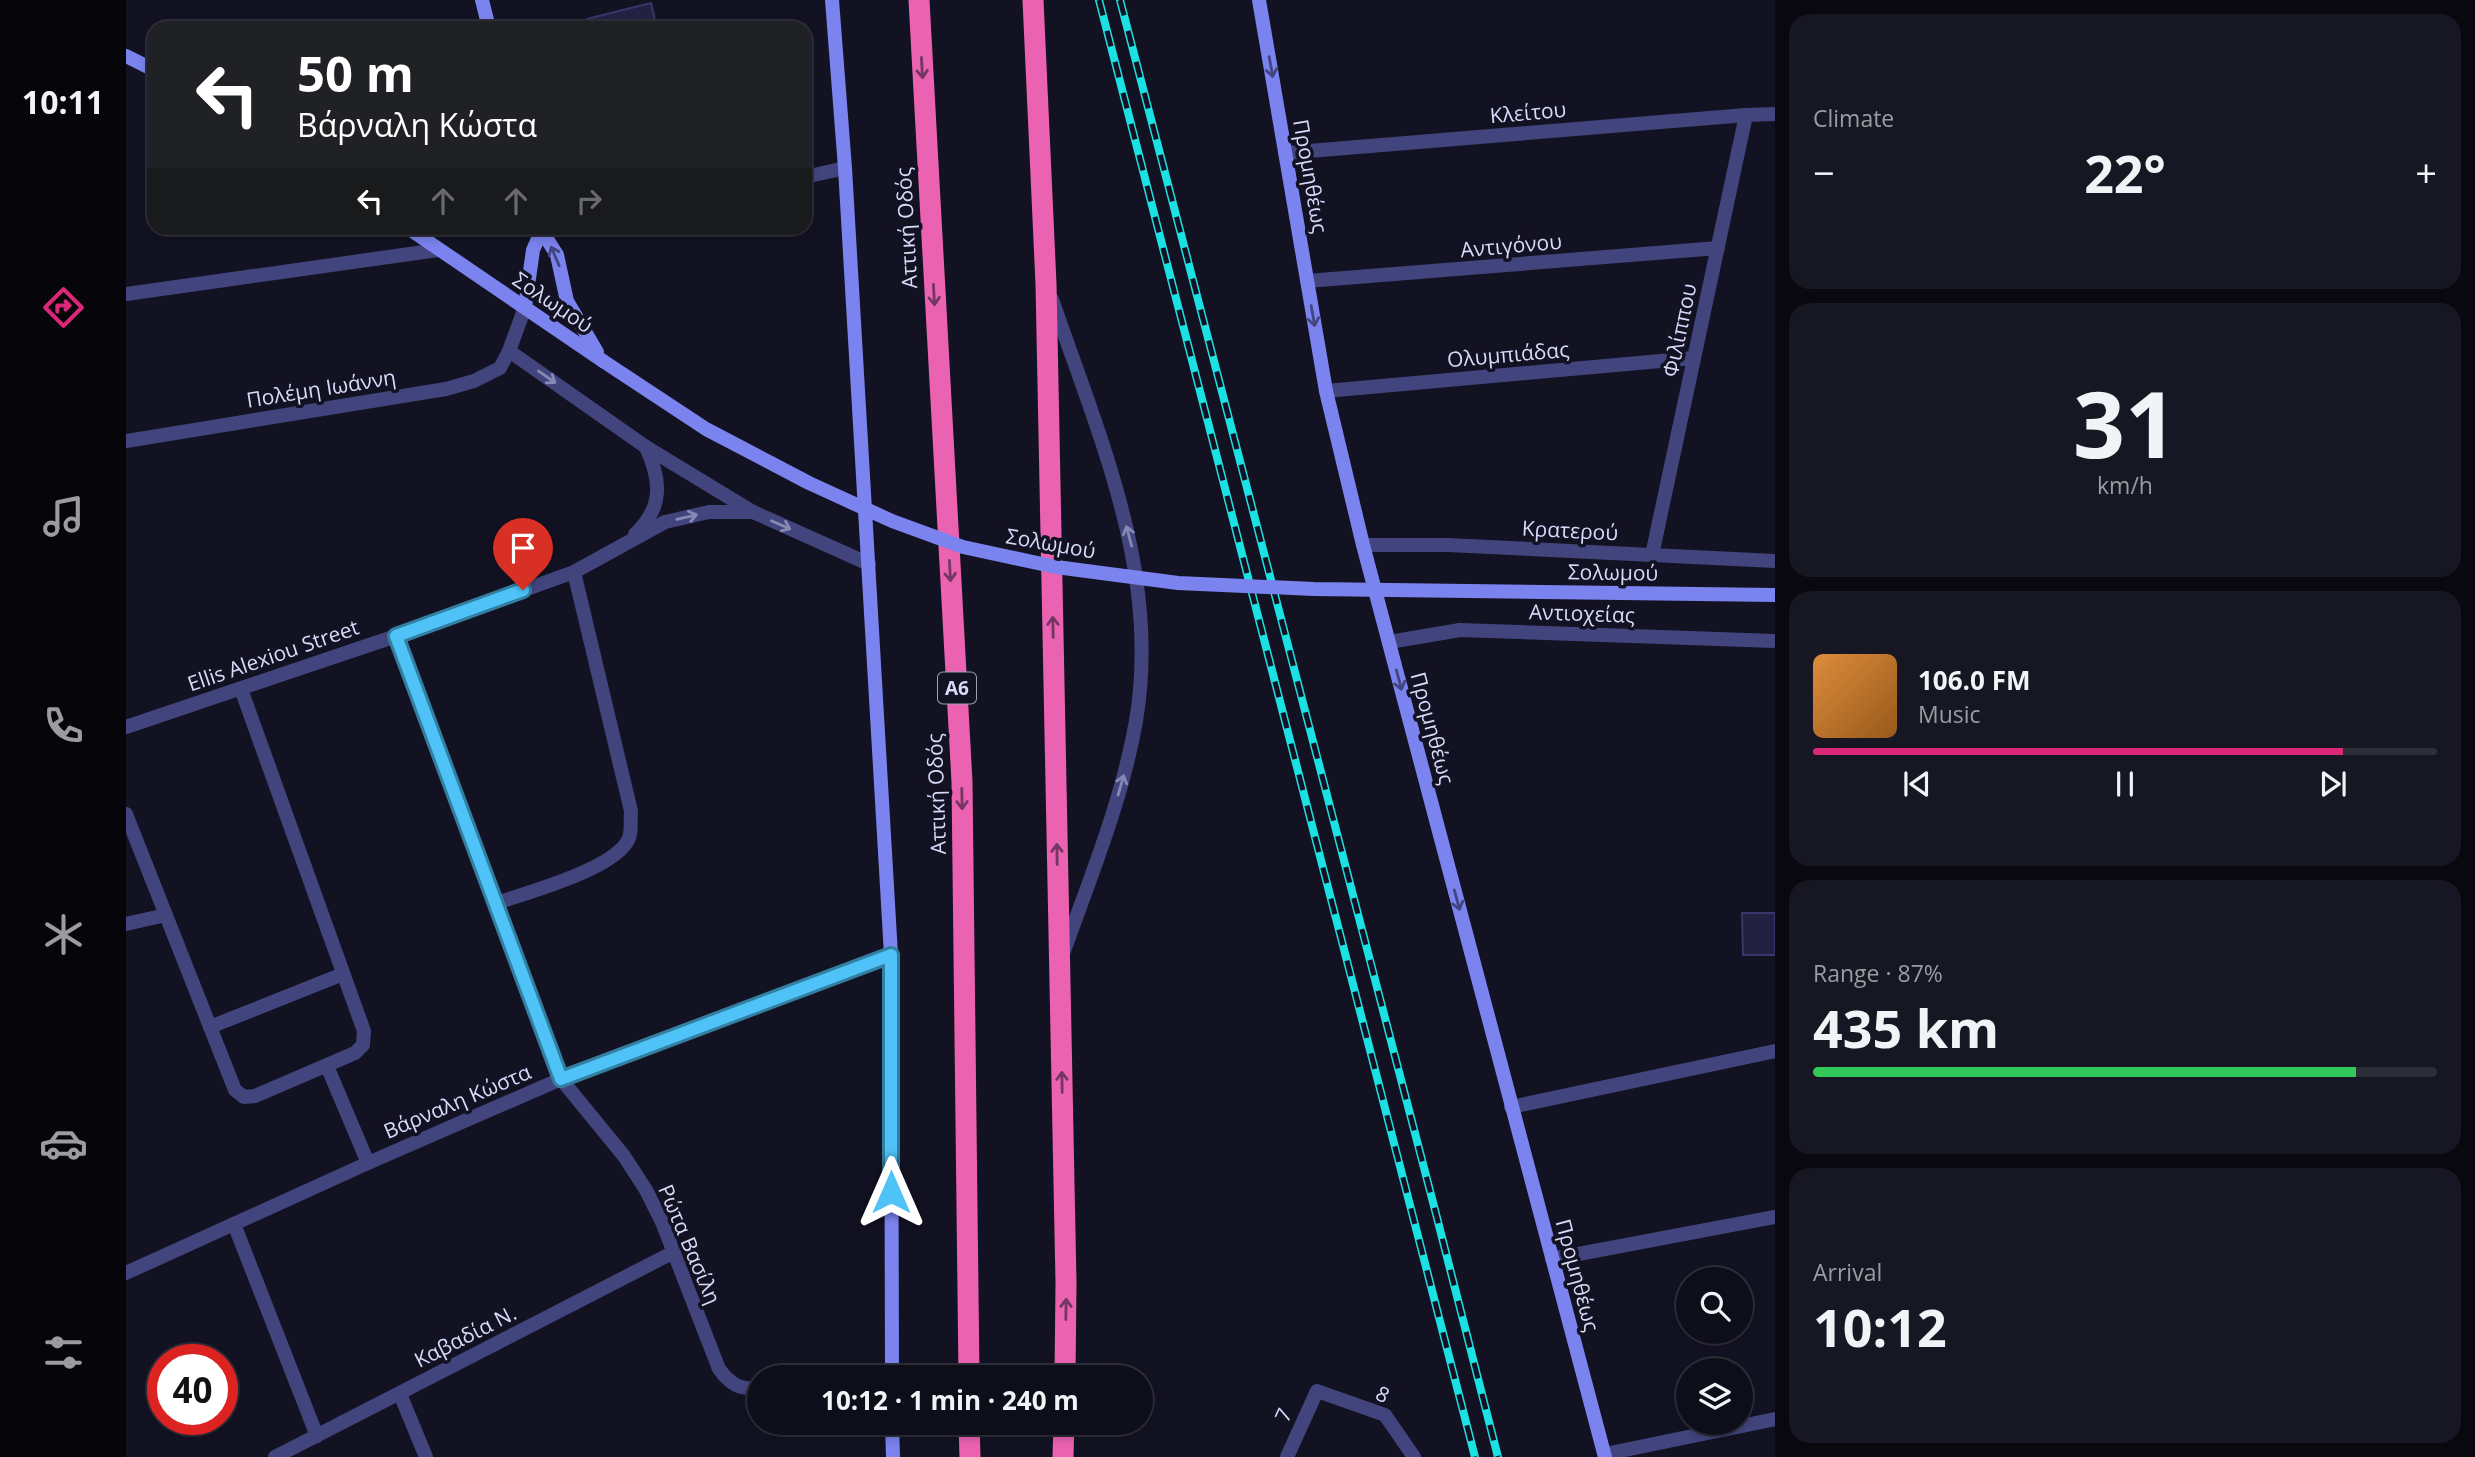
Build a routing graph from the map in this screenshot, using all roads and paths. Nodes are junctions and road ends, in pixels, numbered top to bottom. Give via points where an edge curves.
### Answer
1 (482, 0) edge
2 (832, 0) edge
3 (919, 0) edge
4 (1033, 0) edge
5 (1259, 0) edge
6 (487, 21) edge
7 (126, 56) edge
8 (147, 66) edge
9 (1775, 114) edge
10 (1746, 115) junction
11 (1285, 153) junction
12 (845, 168) junction
13 (812, 175) edge
14 (418, 235) edge
15 (538, 235) edge
16 (543, 235) edge
17 (1718, 248) junction
18 (438, 250) junction
19 (1307, 281) junction
20 (1046, 284) junction
21 (126, 294) edge
22 (525, 307) junction
23 (509, 351) junction
24 (1694, 358) junction
25 (603, 361) junction
26 (1326, 391) junction
27 (126, 441) edge
28 (646, 447) junction
29 (752, 512) junction
30 (626, 542) junction
31 (1363, 545) junction
32 (1651, 555) junction
33 (1775, 561) edge
34 (869, 564) junction
35 (575, 572) junction
36 (1775, 595) edge
37 (396, 636) junction
38 (1775, 641) edge
39 (1389, 642) junction
40 (241, 689) junction
41 (126, 727) edge
42 (126, 814) edge
43 (494, 904) junction
44 (166, 915) junction
45 (126, 924) edge
46 (891, 955) junction
47 (1059, 965) junction
48 (343, 974) junction
49 (210, 1027) junction
50 (1775, 1051) edge
51 (327, 1066) junction
52 (561, 1079) junction
53 (1511, 1107) junction
54 (368, 1163) junction
55 (1775, 1216) edge
56 (234, 1224) junction
57 (674, 1252) junction
58 (1552, 1259) junction
59 (126, 1273) edge
60 (892, 1365) edge
61 (969, 1365) edge
62 (1065, 1365) edge
63 (747, 1389) edge
64 (1317, 1391) joint
65 (400, 1394) junction
66 (1775, 1419) edge
67 (892, 1435) edge
68 (969, 1435) edge
69 (1064, 1435) edge
70 (317, 1436) junction
71 (1605, 1455) edge
72 (275, 1457) edge
73 (426, 1457) edge
74 (892, 1457) edge
75 (970, 1457) edge
76 (1063, 1457) edge
77 (1287, 1457) edge
78 (1413, 1457) edge

1 - 6 street
2 - 12 street
3 -> 61 highway, Αττική Οδός / Α6 via 962,782
4 - 20 highway
5 -> 11 street, Προμηθέως
7 - 8 street
9 - 10 street, Κλείτου
10 - 11 street, Κλείτου
10 - 17 street, Φιλίππου
11 - 19 street, Προμηθέως
12 - 13 street
12 - 34 street
14 - 18 street, Σολωμού
15 - 22 street
25 -> 16 street via 567,301 557,255
17 - 19 street, Αντιγόνου
17 - 24 street, Φιλίππου
18 - 21 street
18 - 22 street, Σολωμού
19 -> 26 street, Προμηθέως
47 -> 20 highway
47 -> 20 street via 1126,765 1136,720 1142,636 1133,548
22 - 23 street
22 - 25 street, Σολωμού
23 - 27 street, Πολέμη Ιωάννη via 500,368 474,382 446,389
23 -> 28 street
24 - 26 street, Ολυμπιάδας
24 - 32 street, Φιλίππου
25 - 36 street, Σολωμού, bridge via 706,429 892,521 962,547 1056,567 1178,583 1314,589
26 - 31 street, Προμηθέως
28 - 29 street
28 - 30 street, Ellis Alexiou Street via 657,471 657,499 646,523
30 -> 29 street, Ellis Alexiou Street via 665,522 709,512
29 -> 34 street
30 - 35 street, Ellis Alexiou Street
31 - 32 street, Κρατερού
31 - 39 street, Προμηθέως
32 - 33 street, Κρατερού
34 - 46 street
35 - 37 street, Ellis Alexiou Street
35 - 43 street via 631,811 629,839 611,858 583,873
37 - 40 street, Ellis Alexiou Street
37 - 43 street, Ρώτα Βασίλη
38 - 39 street, Αντιοχείας via 1460,630
39 -> 53 street, Προμηθέως
40 - 41 street, Ellis Alexiou Street
40 - 48 street
42 - 44 street
43 - 52 street, Ρώτα Βασίλη
44 - 45 street
44 - 49 street
46 - 52 street, Βάρναλη Κώστα
46 - 60 street
62 -> 47 highway
48 - 49 street
48 - 51 street via 363,1031 363,1045
49 - 51 street via 235,1090 244,1097
50 - 53 street
51 - 54 street
52 - 54 street, Βάρναλη Κώστα
52 - 57 street, Ρώτα Βασίλη via 632,1167
53 - 58 street, Προμηθέως
54 - 56 street, Βάρναλη Κώστα
55 - 58 street
56 - 59 street, Βάρναλη Κώστα
56 - 70 street
57 - 63 street, Ρώτα Βασίλη via 719,1369 729,1382
57 - 65 street, Καβαδία Ν.
58 - 71 street, Προμηθέως
64 - 77 street, 7
64 - 78 street, 8 via 1385,1415
65 - 70 street, Καβαδία Ν.
65 - 73 street
66 - 71 street
67 - 74 street
68 - 75 highway
69 - 76 highway
70 - 72 street, Καβαδία Ν.

